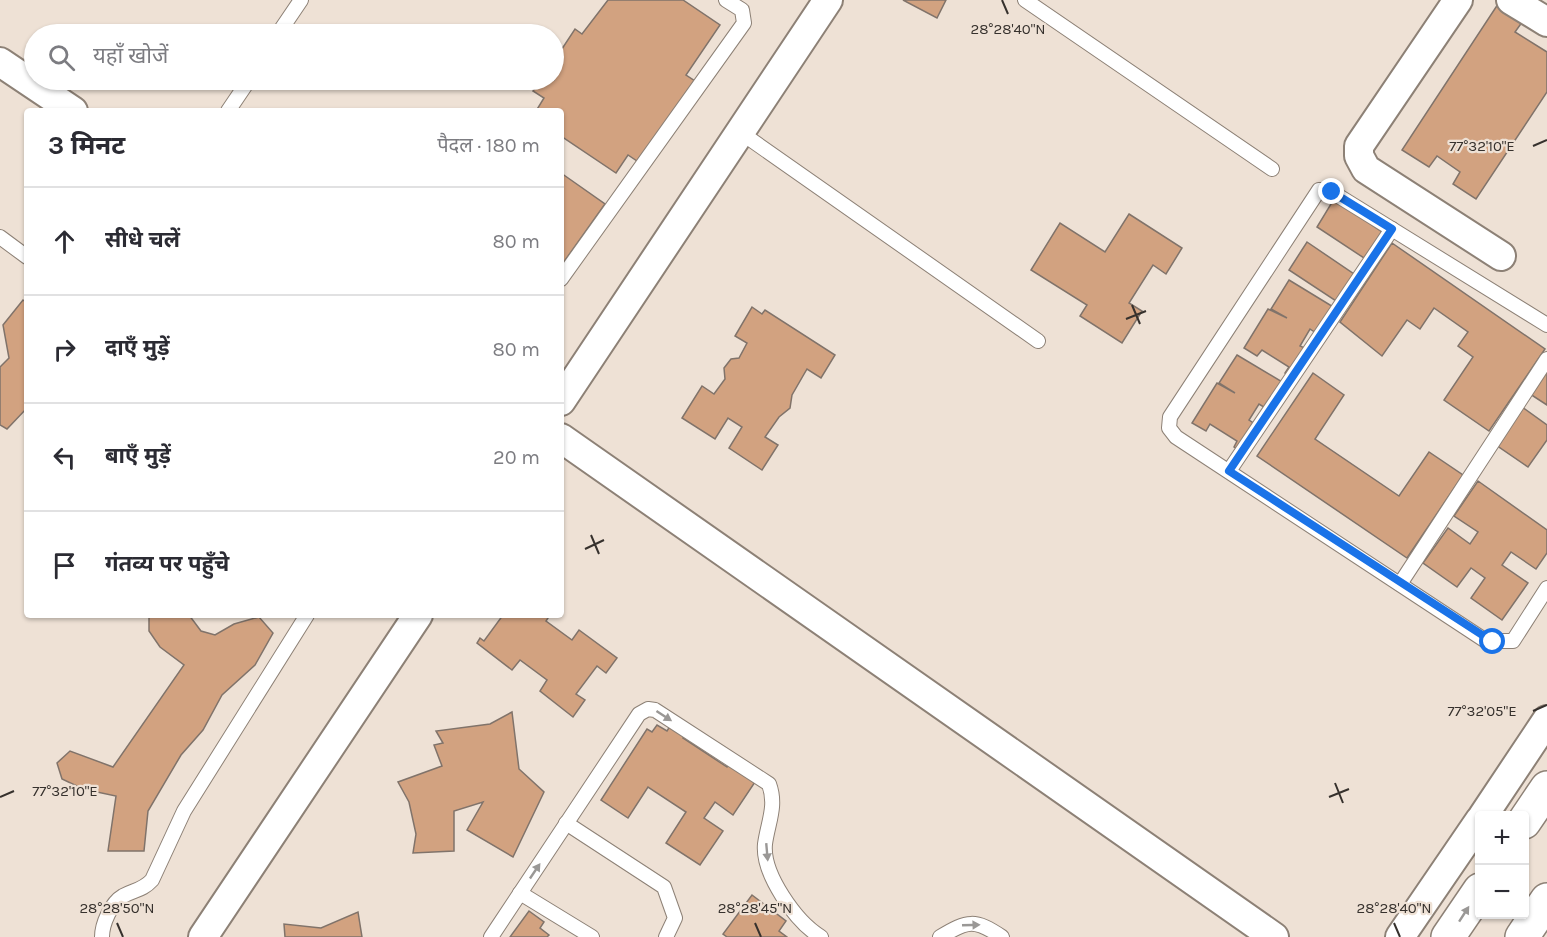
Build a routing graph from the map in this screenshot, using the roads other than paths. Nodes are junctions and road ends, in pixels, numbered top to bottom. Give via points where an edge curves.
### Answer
1 (301, 0) edge
2 (726, 0) edge
3 (828, 0) edge
4 (1025, 0) edge
5 (1458, 0) edge
6 (1511, 0) edge
7 (1547, 22) edge
8 (285, 24) edge
9 (0, 62) edge
10 (24, 78) edge
11 (42, 90) edge
12 (242, 90) edge
13 (69, 108) edge
14 (230, 108) edge
15 (740, 132) junction
16 (1272, 169) dead end
17 (1392, 229) junction
18 (0, 237) edge
19 (24, 255) edge
20 (1501, 256) dead end
21 (564, 275) edge
22 (1547, 325) edge
23 (1038, 341) dead end
24 (1547, 359) edge
25 (564, 396) edge
26 (564, 440) edge
27 (1229, 471) junction
28 (1400, 584) junction
29 (1547, 588) edge
30 (305, 618) edge
31 (416, 618) edge
32 (1547, 720) edge
33 (1547, 788) edge
34 (1486, 811) edge
35 (1529, 815) edge
36 (566, 823) junction
37 (1475, 826) edge
38 (520, 893) junction
39 (1475, 896) edge
40 (1547, 900) edge
41 (102, 937) edge
42 (203, 937) edge
43 (491, 937) edge
44 (592, 937) edge
45 (666, 937) edge
46 (821, 937) edge
47 (940, 937) edge
48 (1002, 937) edge
49 (1274, 937) edge
50 (1400, 937) edge
51 (1449, 937) edge
52 (1522, 937) edge

1 - 8 lane
2 - 21 lane via 742,10 744,23
3 - 15 street
4 - 16 lane
5 - 20 street via 1359,146 1359,156 1366,169
6 - 7 street
9 - 10 street
11 - 13 street
12 - 14 lane
15 - 23 lane
15 - 25 street
17 - 22 lane
17 - 27 lane
17 - 27 lane via 1332,192 1319,190 1170,417 1169,428 1176,437
18 - 19 lane
24 - 28 lane
26 - 49 street
27 - 28 lane
28 - 29 lane via 1493,642 1514,641
30 - 41 lane via 184,811 152,880 145,888 115,903 102,928
31 - 42 street
32 - 34 street
33 - 35 street
38 -> 36 lane
36 - 45 lane via 663,887 675,918
36 -> 46 lane via 639,714 655,710 769,784 773,808 765,846 769,871 782,897
37 - 50 street
38 - 43 lane
38 - 44 lane
51 -> 39 street
40 - 52 street
47 -> 48 lane via 972,922

